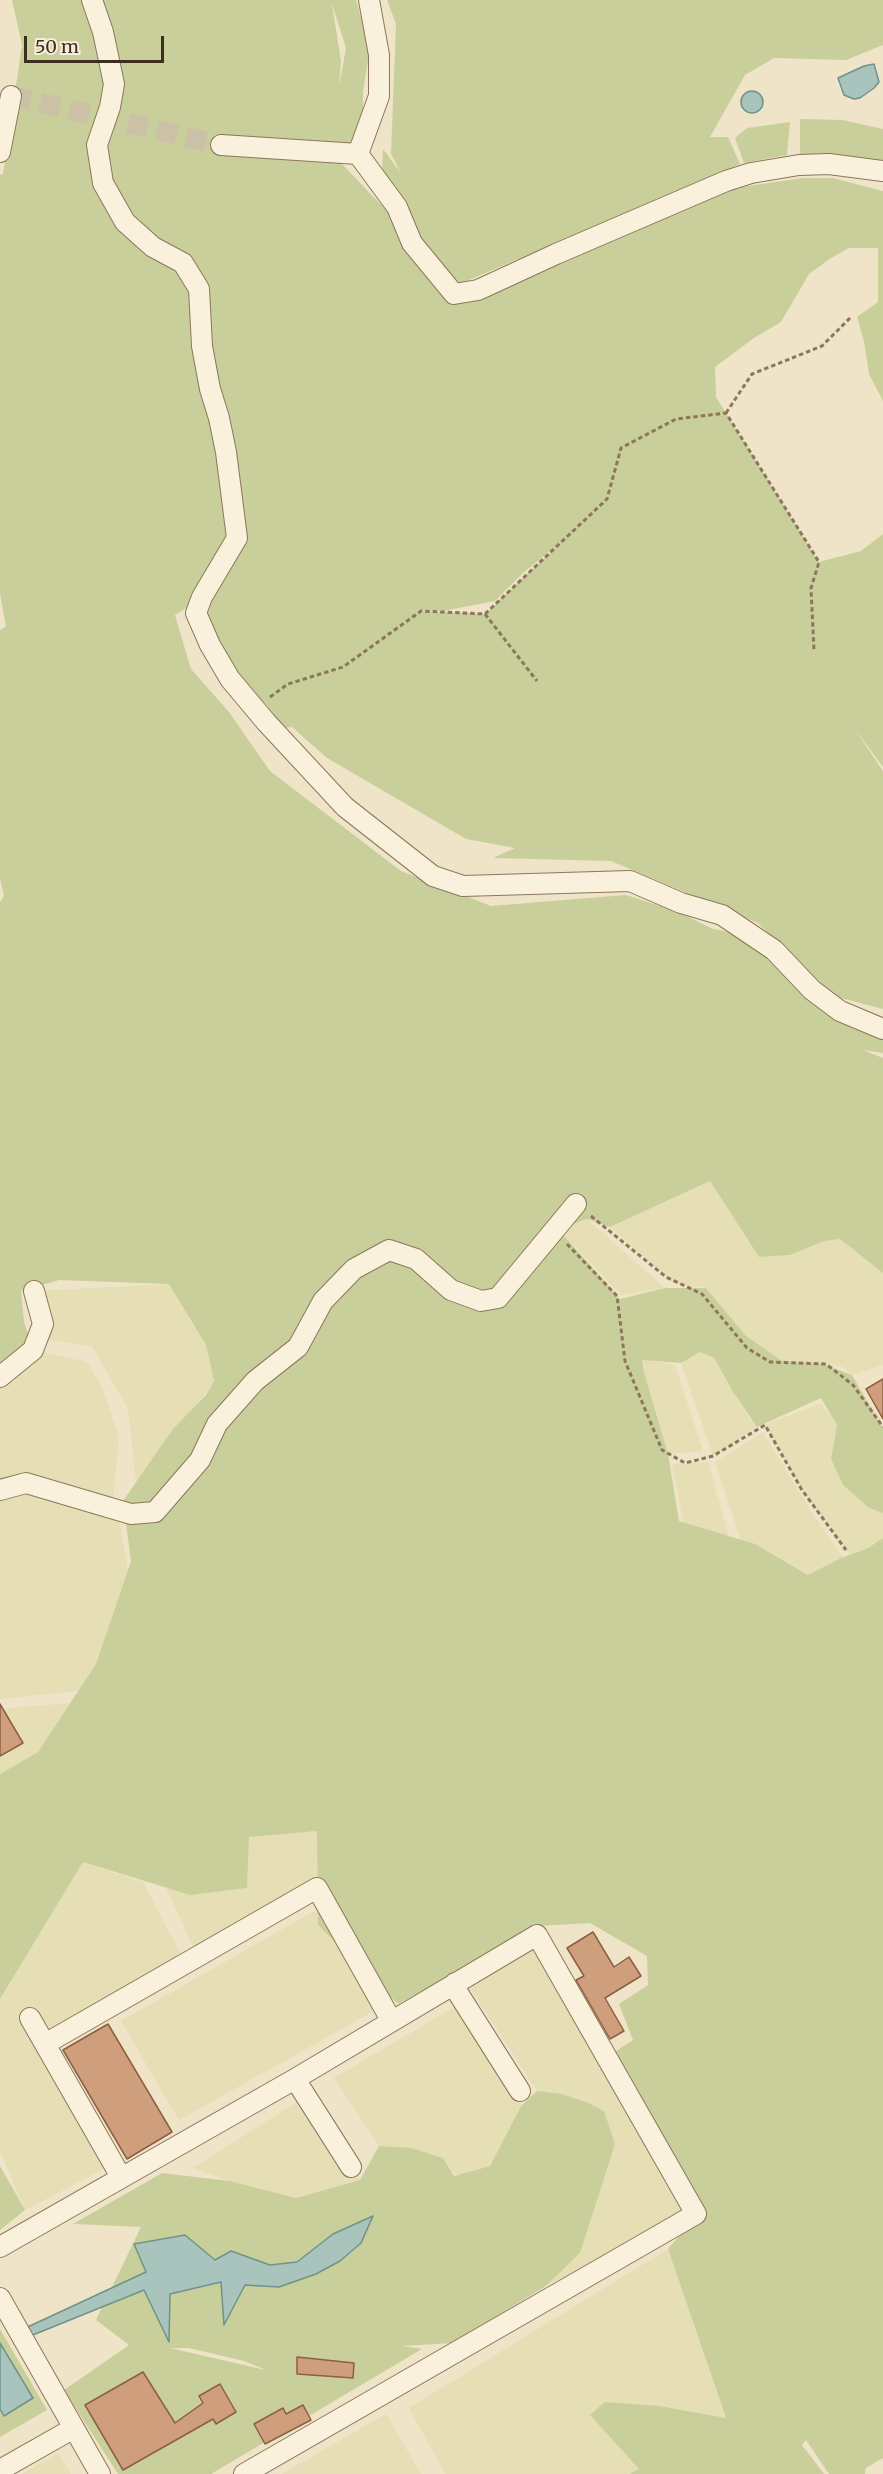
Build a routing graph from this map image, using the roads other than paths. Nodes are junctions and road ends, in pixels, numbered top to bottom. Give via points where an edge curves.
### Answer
1 (92, 0) edge
2 (369, 0) edge
3 (11, 96) dead end
4 (221, 145) tunnel mouth
5 (0, 152) edge
6 (358, 154) junction
7 (883, 171) edge
8 (883, 1029) edge
9 (576, 1204) road end
10 (33, 1291) dead end
11 (0, 1377) edge
12 (0, 1490) edge
13 (455, 1983) junction
14 (30, 2018) dead end
15 (391, 2020) junction
16 (45, 2044) junction
17 (295, 2079) junction
18 (520, 2091) dead end
19 (351, 2167) dead end
20 (121, 2177) junction
21 (0, 2247) edge
22 (0, 2298) edge
23 (74, 2428) junction
24 (1, 2469) edge
25 (257, 2471) edge
26 (100, 2474) edge

1 - 8 street via 114,84 98,145 103,183 124,222 153,247 183,263 199,290 202,346 226,452 237,538 196,614 225,670 255,709 345,807 433,876 463,886 630,881 722,915 774,950 812,990 840,1011
2 - 6 street via 379,55 379,96
3 - 5 street
4 - 6 street
6 - 7 street via 397,207 411,243 454,294 478,290 751,173 829,164
9 - 12 street via 498,1298 481,1301 451,1290 416,1259 389,1250 354,1269 323,1301 298,1347 255,1381 217,1424 200,1460 155,1512 131,1514 26,1483
10 - 11 street via 43,1324 33,1350
13 - 15 street
13 - 18 street via 458,1994
13 - 25 street via 537,1935 696,2214
14 - 16 street
15 - 16 street via 317,1888
15 - 17 street
16 - 20 street
17 - 19 street
17 - 20 street
20 - 21 street
22 - 23 street
23 - 24 street
23 - 26 street

